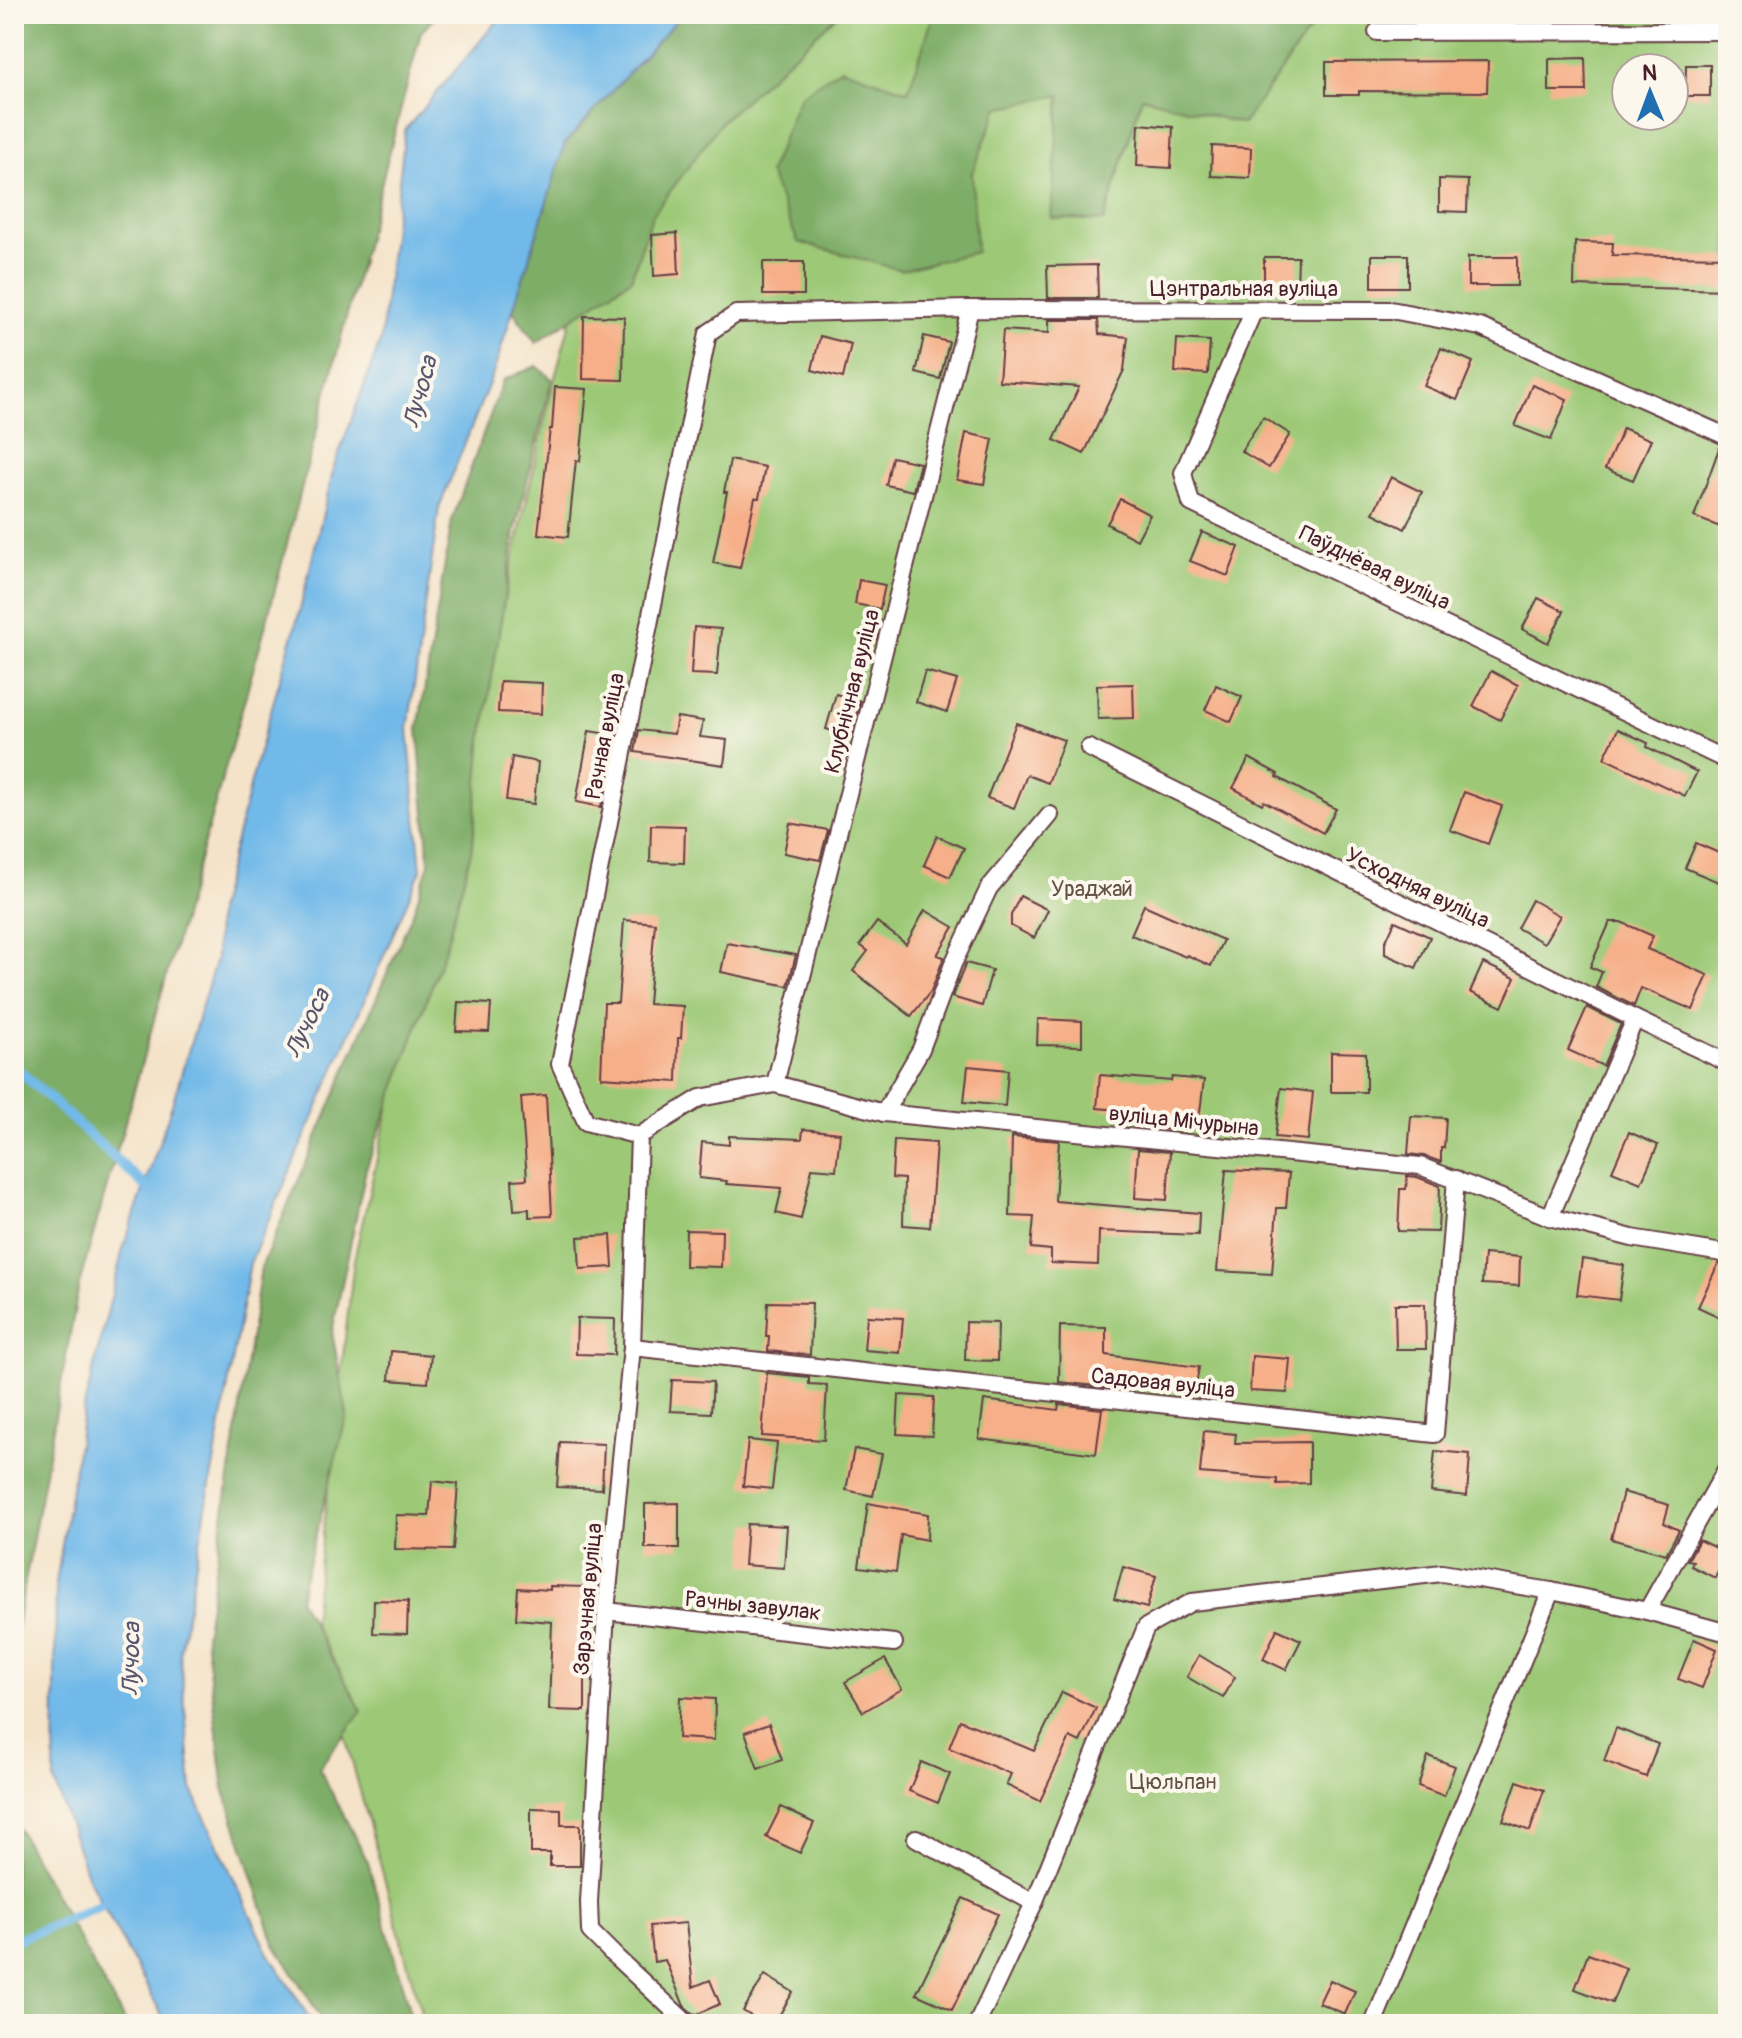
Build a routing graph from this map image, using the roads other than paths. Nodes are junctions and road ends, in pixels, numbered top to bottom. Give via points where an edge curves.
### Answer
1 (1728, 31) edge
2 (1377, 32) dead end
3 (970, 309) junction
4 (1254, 310) junction
5 (736, 314) joint
6 (1728, 437) edge
7 (1089, 748) dead end
8 (1728, 761) edge
9 (1050, 815) dead end
10 (1635, 1019) junction
11 (1728, 1063) edge
12 (775, 1084) junction
13 (884, 1113) junction
14 (639, 1136) junction
15 (1456, 1179) junction
16 (1550, 1217) junction
17 (1728, 1254) edge
18 (632, 1347) junction
19 (1728, 1466) edge
20 (1551, 1591) junction
21 (606, 1611) junction
22 (1647, 1611) junction
23 (1728, 1633) edge
24 (894, 1643) dead end
25 (916, 1838) dead end
26 (1034, 1903) junction
27 (688, 2024) edge
28 (977, 2024) edge
29 (1373, 2024) edge

1 - 2 lane
3 - 4 lane, Цэнтральная вуліца
3 - 5 lane, Цэнтральная вуліца
3 - 12 lane, Клубнічная вуліца
4 - 6 lane, Цэнтральная вуліца via 1391,310 1480,327
4 - 8 lane, Паўднёвая вуліца via 1183,473 1191,503
5 - 14 lane, Рачная вуліца via 708,333 560,1064 586,1122
7 - 10 lane, Усходняя вуліца
9 - 13 lane via 989,888 921,1049
10 - 11 lane, Усходняя вуліца
10 - 16 lane
12 - 13 lane, вуліца Мічурына
12 - 14 lane, вуліца Мічурына via 700,1098
13 - 15 lane, вуліца Мічурына via 1420,1166
14 - 18 lane, Зарэчная вуліца
15 - 16 lane, вуліца Мічурына
15 - 18 lane, Садовая вуліца via 1435,1434
16 - 17 lane, вуліца Мічурына
18 - 21 lane, Зарэчная вуліца
19 - 22 lane
20 - 22 lane
20 - 26 lane via 1442,1573 1192,1602 1146,1627
20 - 29 lane
21 - 24 lane, Рачны завулак
21 - 27 lane, Зарэчная вуліца via 590,1931
22 - 23 lane
25 - 26 lane
26 - 28 lane

